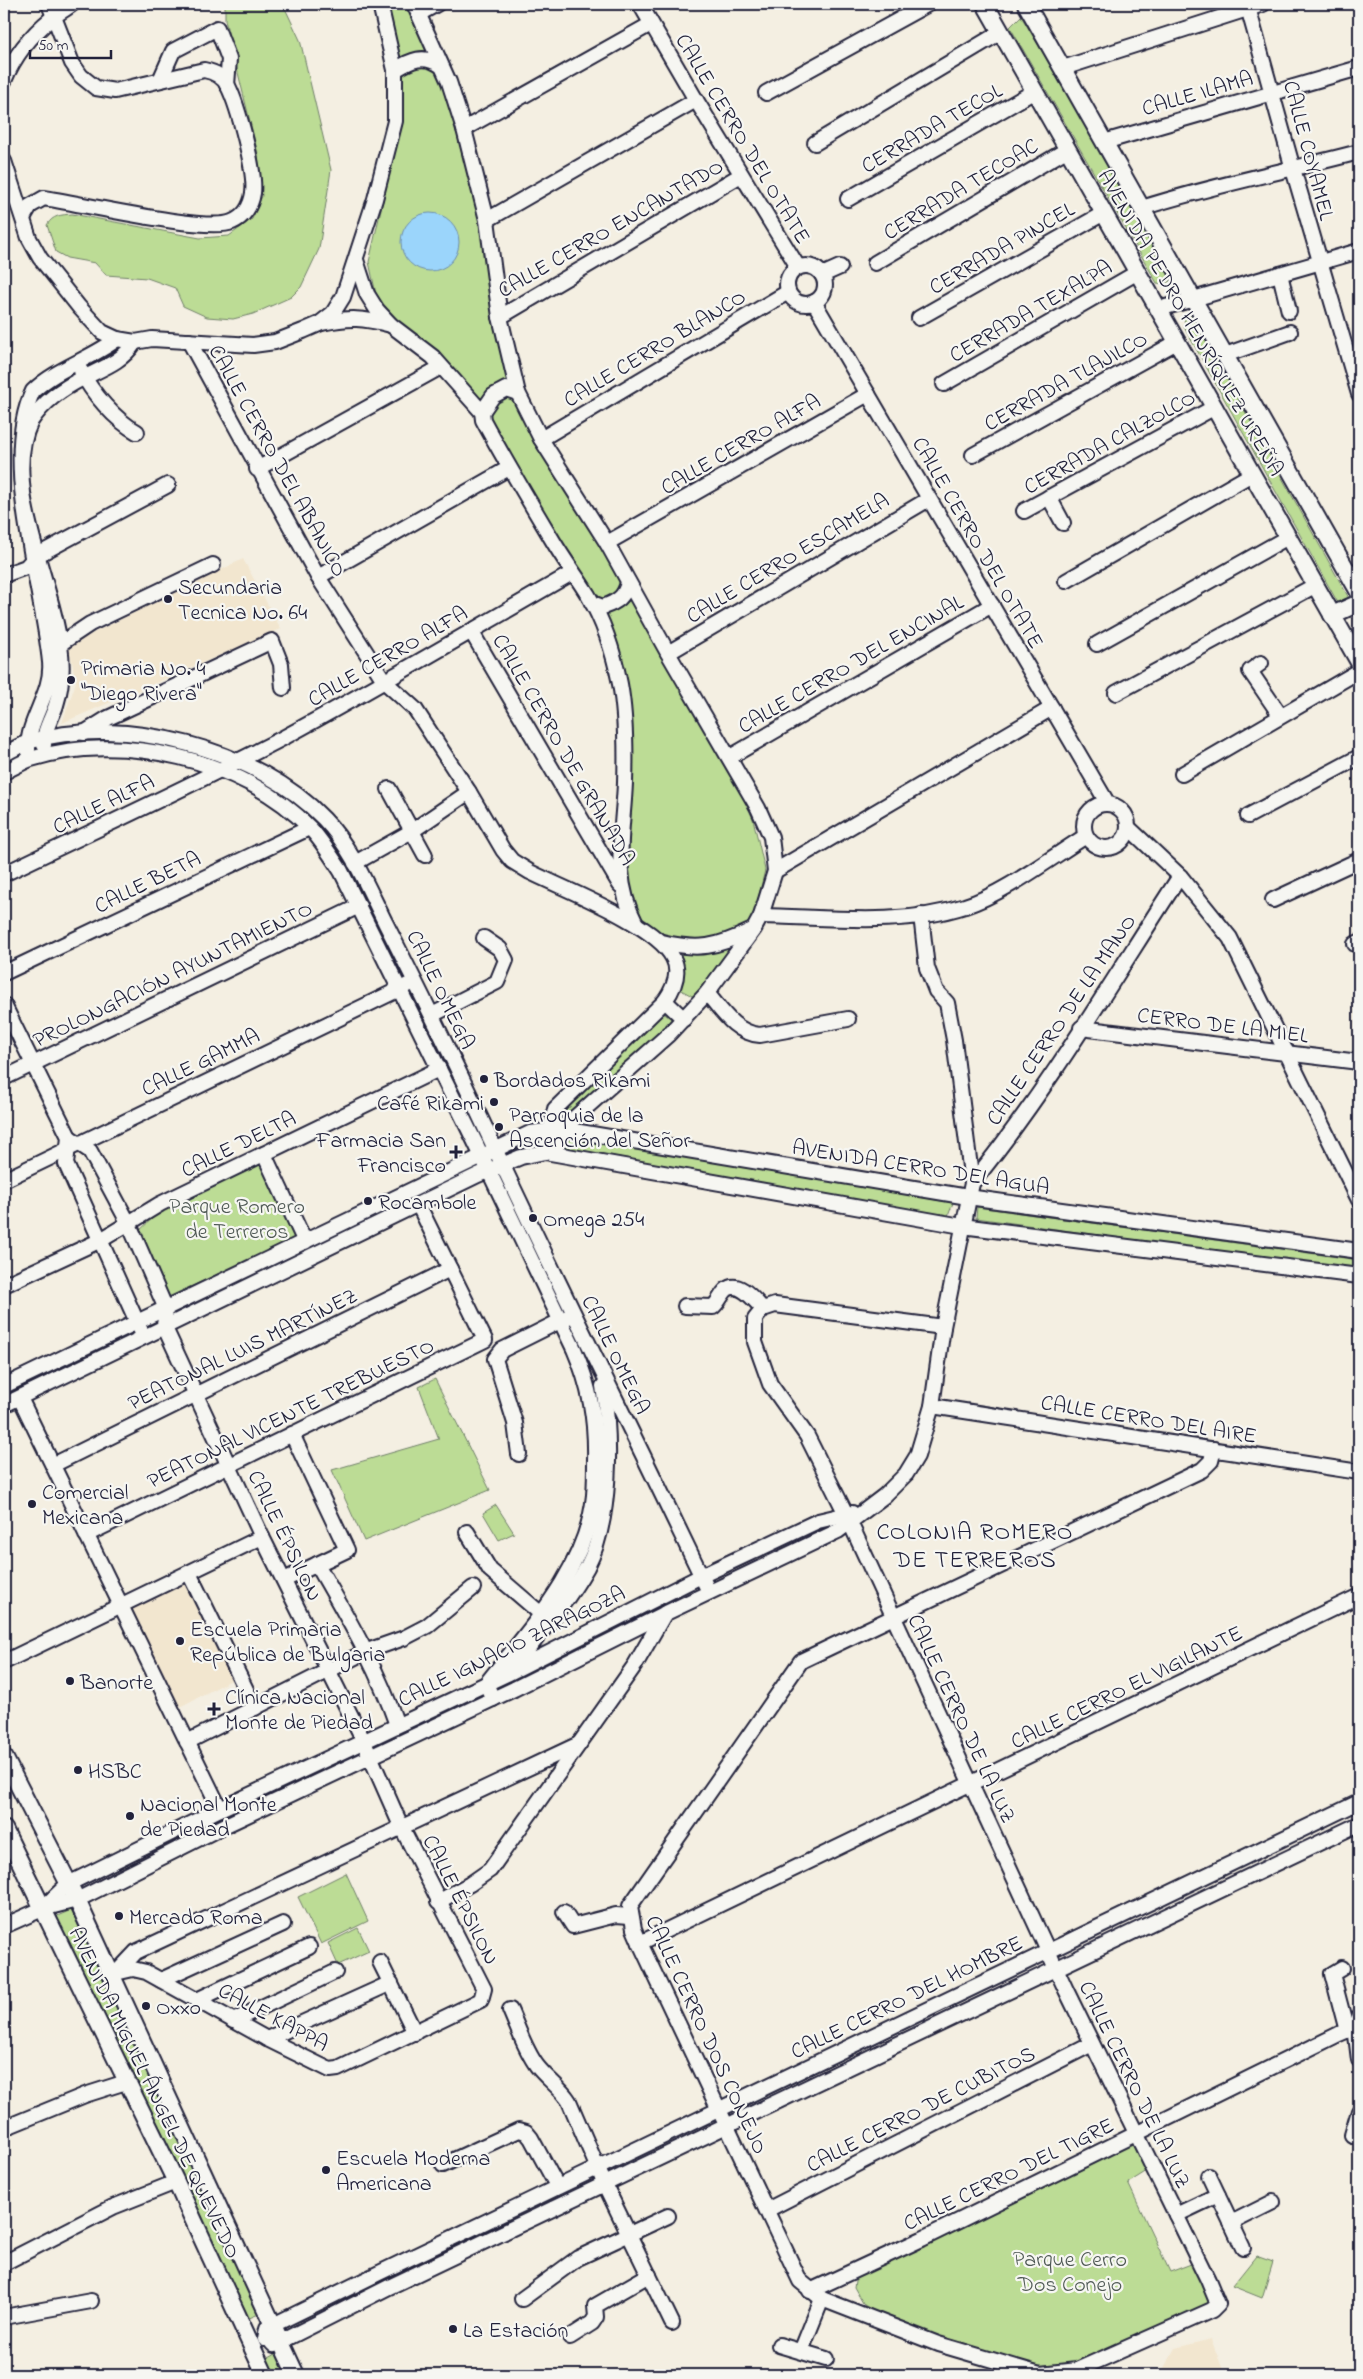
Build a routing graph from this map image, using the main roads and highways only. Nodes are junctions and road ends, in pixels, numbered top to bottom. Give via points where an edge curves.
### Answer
1 (985, 4) edge
2 (1026, 4) edge
3 (1359, 592) edge
4 (1359, 603) edge
5 (1332, 615) junction
6 (1359, 662) edge
7 (4, 1757) edge
8 (4, 1829) edge
9 (268, 2338) junction
10 (265, 2375) edge
11 (296, 2375) edge

1 - 5 main road, AVENIDA PEDRO HENRÍQUEZ UREÑA
2 - 3 main road, AVENIDA PEDRO HENRÍQUEZ UREÑA
4 - 5 main road
5 - 6 main road, AVENIDA PEDRO HENRÍQUEZ UREÑA
7 - 9 main road, AVENIDA MIGUEL ÁNGEL DE QUEVEDO via 115,1972
8 - 9 main road, AVENIDA MIGUEL ÁNGEL DE QUEVEDO via 176,2182
9 - 10 main road, AVENIDA MIGUEL ÁNGEL DE QUEVEDO
9 - 11 main road, AVENIDA MIGUEL ÁNGEL DE QUEVEDO

